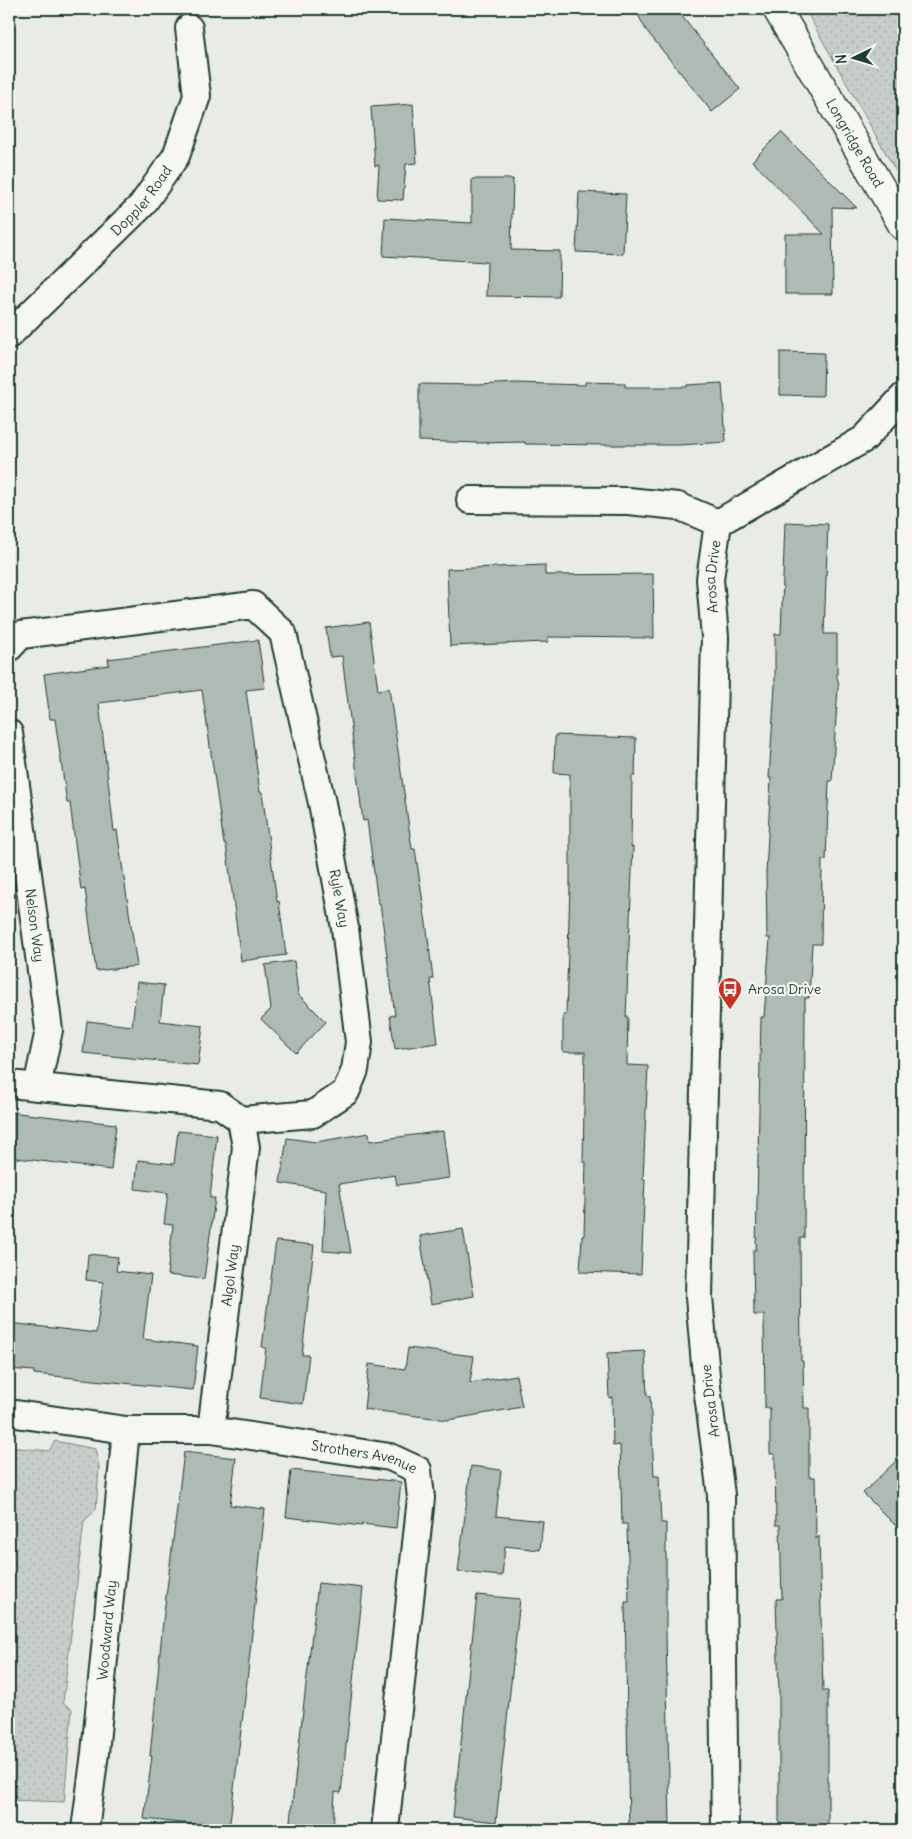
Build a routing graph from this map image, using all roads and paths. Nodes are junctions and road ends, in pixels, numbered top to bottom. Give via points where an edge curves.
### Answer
1 (777, 9) edge
2 (189, 28) dead end
3 (903, 226) edge
4 (9, 335) edge
5 (903, 397) edge
6 (470, 500) dead end
7 (718, 523) junction
8 (15, 642) edge
9 (9, 733) edge
10 (9, 1084) edge
11 (37, 1087) junction
12 (241, 1120) junction
13 (9, 1414) edge
14 (126, 1430) junction
15 (211, 1430) junction
16 (85, 1830) edge
17 (385, 1830) edge
18 (726, 1830) edge

1 - 3 street, Longridge Road
2 - 4 street, Doppler Road via 197,96 176,156 142,205
5 - 7 street, Arosa Drive via 864,440
6 - 7 street, Arosa Drive via 628,501 678,506
7 - 18 street, Arosa Drive via 710,579 715,637 699,1297 722,1495
8 - 12 street, Ryle Way via 252,605 283,633 322,803 344,928 359,1042 355,1070 346,1092 313,1114
9 - 11 street, Nelson Way via 49,1030
10 - 11 street
11 - 12 street via 220,1105
12 - 15 street, Algol Way via 246,1147
13 - 14 street, Strothers Avenue
14 - 15 street, Strothers Avenue
14 - 16 street, Woodward Way
15 - 17 street, Strothers Avenue via 390,1457 418,1470 421,1498

